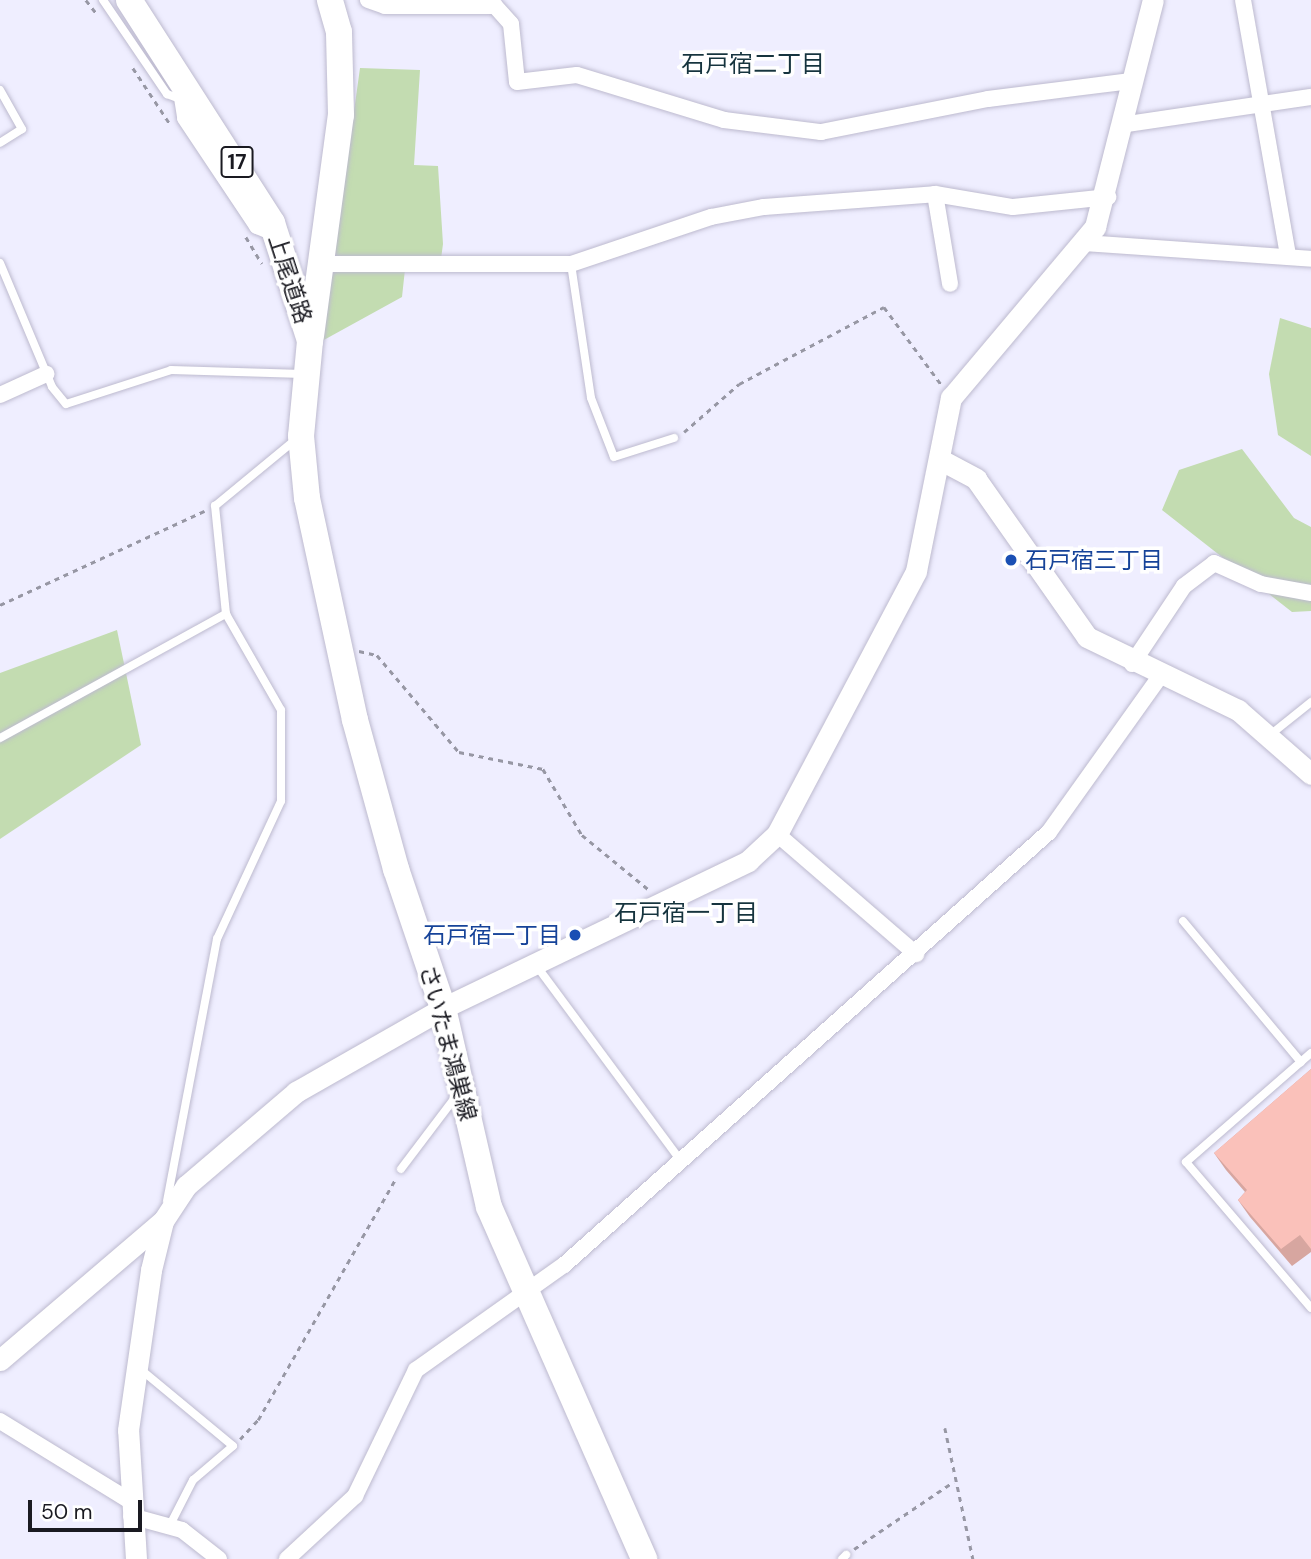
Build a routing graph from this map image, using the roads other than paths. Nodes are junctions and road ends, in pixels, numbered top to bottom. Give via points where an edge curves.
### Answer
1 (103, 0) edge
2 (129, 0) edge
3 (330, 0) edge
4 (368, 0) edge
5 (1153, 0) edge
6 (1243, 0) edge
7 (1131, 81) junction
8 (180, 87) junction
9 (0, 90) edge
10 (1311, 97) edge
11 (1260, 104) junction
12 (1121, 125) junction
13 (0, 142) edge
14 (935, 194) junction
15 (1108, 197) junction
16 (1084, 243) junction
17 (1288, 256) junction
18 (1311, 259) edge
19 (0, 263) edge
20 (323, 264) junction
21 (571, 264) junction
22 (950, 284) dead end
23 (310, 341) junction
24 (46, 374) junction
25 (306, 374) junction
26 (0, 395) edge
27 (301, 436) junction
28 (674, 438) road end
29 (941, 460) junction
30 (1311, 593) edge
31 (226, 614) junction
32 (1132, 664) junction
33 (1161, 675) junction
34 (1311, 702) edge
35 (1270, 735) junction
36 (0, 738) edge
37 (1311, 774) edge
38 (777, 834) junction
39 (1183, 921) dead end
40 (916, 954) junction
41 (535, 963) junction
42 (443, 1008) junction
43 (1311, 1053) edge
44 (1301, 1062) junction
45 (463, 1091) junction
46 (682, 1163) junction
47 (401, 1169) road end
48 (163, 1221) junction
49 (524, 1291) junction
50 (1311, 1308) edge
51 (0, 1360) edge
52 (137, 1367) junction
53 (0, 1421) edge
54 (130, 1509) junction
55 (170, 1525) junction
56 (136, 1559) edge
57 (219, 1559) edge
58 (287, 1559) edge
59 (644, 1559) edge

1 - 8 lane via 167,93
2 - 8 main road, 上尾道路 / 17
3 - 20 main road, 上尾道路 via 339,32 341,115
4 - 7 street via 385,6 495,6 511,24 517,82 577,75 724,120 821,132 988,99
5 - 7 street
6 - 11 street
7 - 12 street
8 - 23 main road, 上尾道路 / 17 via 278,235
9 - 13 lane via 22,129
10 - 11 street
11 - 12 street
11 - 17 street
12 - 15 street
14 - 15 street via 1013,207
14 - 21 street via 710,217
14 - 22 street
15 - 16 street
16 - 17 street
16 - 29 street via 951,398
17 - 18 street
19 - 24 lane
20 - 21 street
20 - 23 main road, 上尾道路
21 - 28 lane via 591,398 614,457
23 - 25 main road, さいたま鴻巣線
24 - 25 lane via 66,404 171,370
24 - 26 street
25 - 27 main road, さいたま鴻巣線
27 - 31 lane via 215,506
27 - 42 main road, さいたま鴻巣線 via 341,655 396,869
29 - 32 street via 976,480 1087,637
29 - 38 street via 916,570
30 - 32 street via 1261,584 1214,564 1184,586
31 - 36 lane
31 - 48 lane via 281,710 281,801 217,939
32 - 33 street
33 - 35 street via 1238,710
33 - 40 street via 1049,832
34 - 35 lane
35 - 37 street
38 - 40 street
38 - 41 street via 748,861
39 - 44 lane
40 - 46 street
41 - 42 street
41 - 46 lane
42 - 45 main road, さいたま鴻巣線
42 - 48 street via 296,1092 186,1186
43 - 44 lane
44 - 50 lane via 1186,1162
45 - 47 lane via 446,1103
45 - 49 main road, さいたま鴻巣線 via 489,1207
46 - 49 street via 564,1265
48 - 51 street
48 - 52 street
49 - 58 street via 416,1370 355,1496
49 - 59 main road, さいたま鴻巣線
52 - 54 street via 128,1430
52 - 55 lane via 233,1446 193,1480
53 - 54 street
54 - 55 street
54 - 56 street
55 - 57 street

